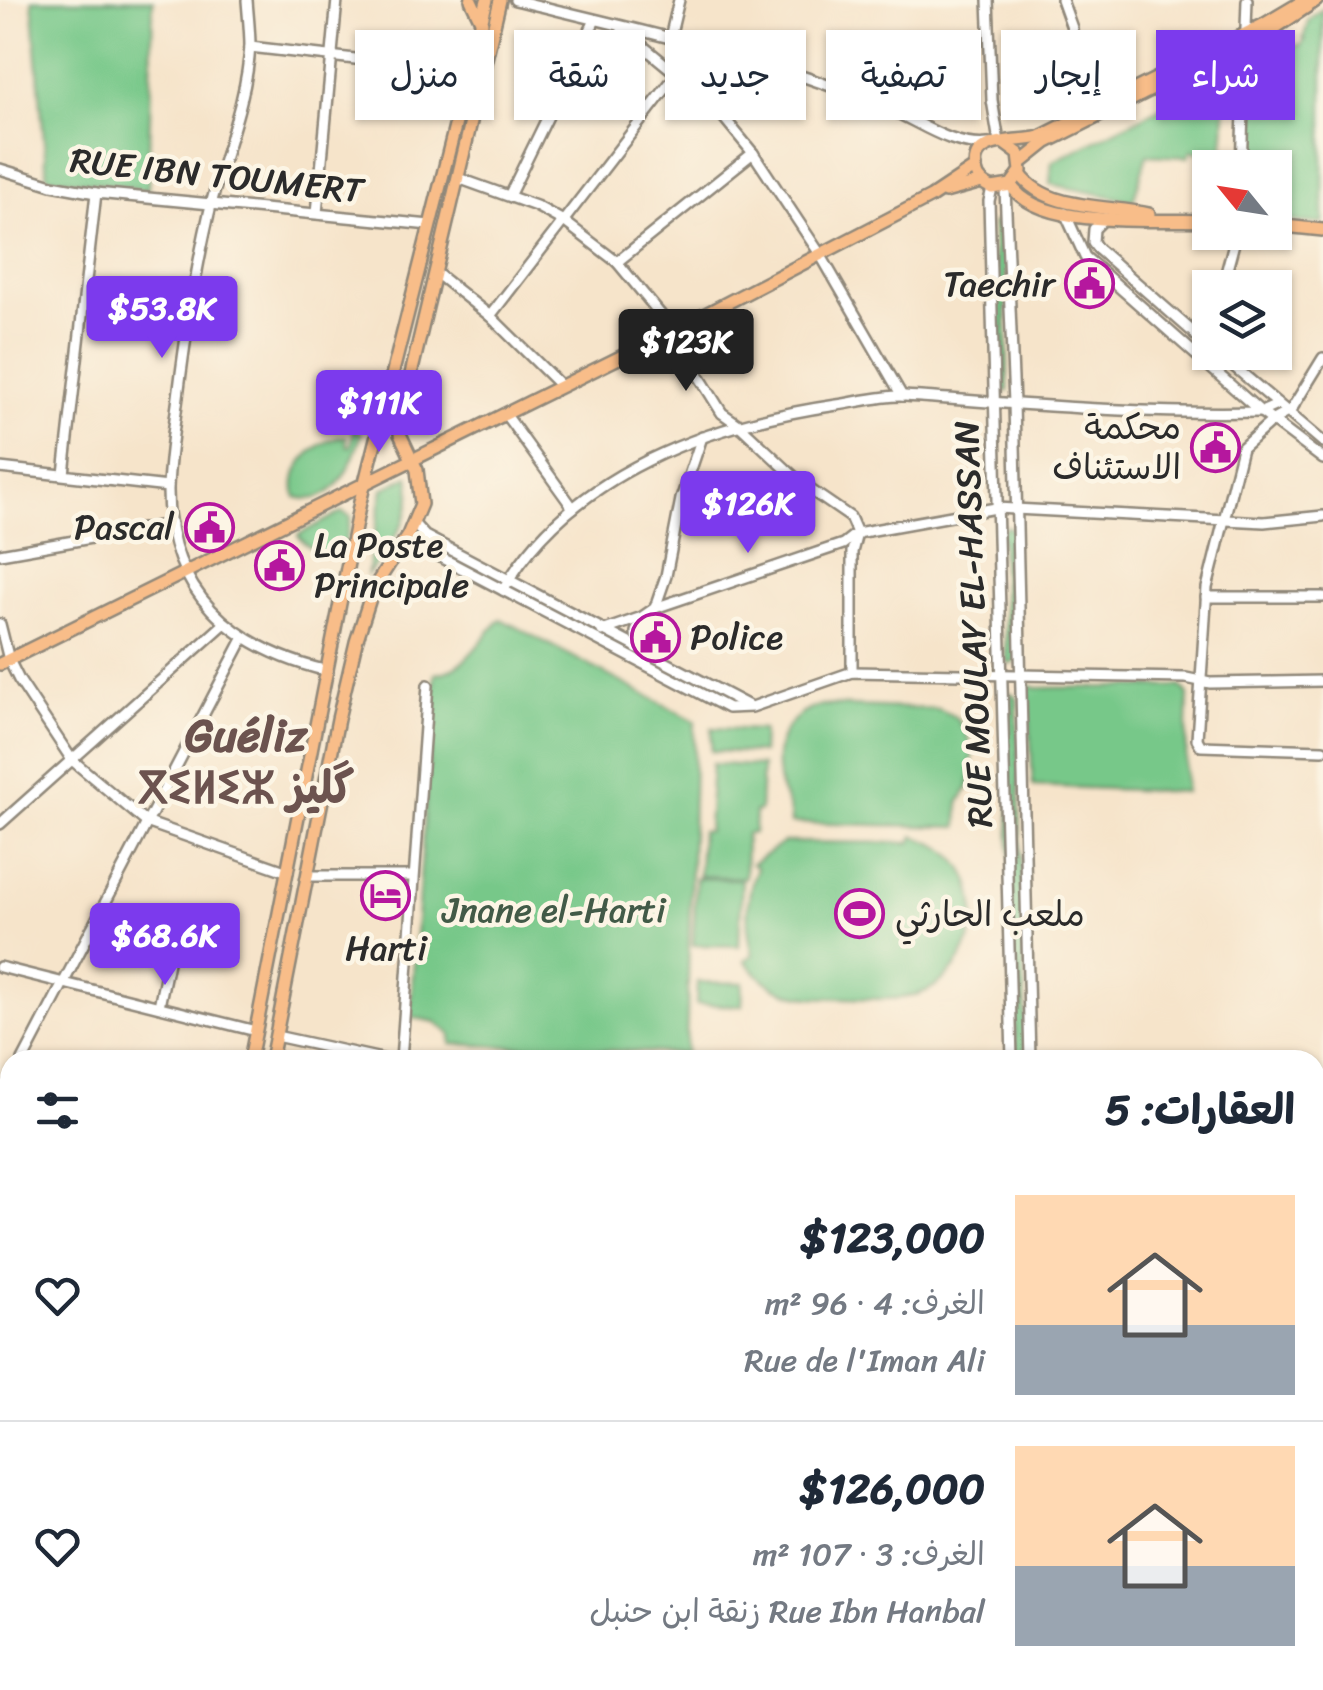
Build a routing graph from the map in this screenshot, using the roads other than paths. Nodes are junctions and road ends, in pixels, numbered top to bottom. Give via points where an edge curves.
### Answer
1 (246, 0) edge
2 (337, 0) edge
3 (471, 0) edge
4 (488, 0) edge
5 (500, 0) edge
6 (515, 0) edge
7 (679, 0) edge
8 (988, 0) edge
9 (1062, 0) edge
10 (1247, 0) edge
11 (1305, 0) edge
12 (1317, 0) edge
13 (595, 20) junction
14 (482, 24) junction
15 (618, 26) junction
16 (480, 30) edge
17 (672, 30) edge
18 (1072, 30) edge
19 (1246, 30) edge
20 (1257, 30) edge
21 (1259, 30) edge
22 (665, 37) edge
23 (250, 47) junction
24 (332, 55) junction
25 (355, 58) edge
26 (665, 63) edge
27 (806, 77) edge
28 (1156, 84) edge
29 (665, 90) edge
30 (457, 120) edge
31 (726, 120) edge
32 (1073, 120) edge
33 (1243, 120) edge
34 (958, 142) junction
35 (998, 142) junction
36 (1242, 150) edge
37 (753, 152) junction
38 (976, 164) junction
39 (1021, 168) junction
40 (0, 169) edge
41 (458, 178) junction
42 (998, 186) junction
43 (96, 193) junction
44 (510, 194) junction
45 (931, 196) junction
46 (212, 202) junction
47 (317, 213) junction
48 (1065, 213) junction
49 (1104, 218) junction
50 (1168, 218) junction
51 (1192, 219) edge
52 (565, 222) junction
53 (430, 225) junction
54 (1292, 227) edge
55 (1323, 230) edge
56 (820, 254) junction
57 (617, 262) junction
58 (436, 273) junction
59 (490, 316) junction
60 (1192, 331) edge
61 (671, 332) junction
62 (1192, 339) edge
63 (1187, 345) junction
64 (1323, 358) edge
65 (1238, 370) edge
66 (562, 386) junction
67 (902, 396) junction
68 (994, 403) junction
69 (1278, 405) junction
70 (1014, 406) junction
71 (1261, 412) junction
72 (1287, 413) junction
73 (506, 415) junction
74 (1273, 420) junction
75 (739, 425) junction
76 (702, 437) junction
77 (1323, 442) edge
78 (1323, 459) edge
79 (413, 460) junction
80 (0, 468) edge
81 (64, 474) junction
82 (364, 486) junction
83 (168, 487) junction
84 (574, 508) junction
85 (996, 508) junction
86 (1017, 508) junction
87 (1323, 516) edge
88 (1223, 518) junction
89 (171, 524) junction
90 (414, 524) junction
91 (857, 533) junction
92 (398, 551) junction
93 (0, 554) edge
94 (186, 571) junction
95 (505, 585) junction
96 (1206, 597) junction
97 (1323, 597) edge
98 (655, 608) junction
99 (642, 617) junction
100 (0, 624) edge
101 (224, 624) junction
102 (602, 630) junction
103 (244, 639) junction
104 (637, 649) junction
105 (4, 662) edge
106 (328, 671) junction
107 (852, 672) junction
108 (1002, 674) junction
109 (1020, 674) junction
110 (1200, 679) junction
111 (1323, 681) edge
112 (428, 685) dead end
113 (752, 707) junction
114 (1323, 750) edge
115 (72, 760) junction
116 (146, 822) junction
117 (0, 824) edge
118 (288, 872) junction
119 (307, 876) junction
120 (414, 876) junction
121 (176, 924) dead end
122 (0, 968) edge
123 (63, 984) junction
124 (159, 1006) junction
125 (256, 1031) junction
126 (276, 1036) junction
127 (28, 1050) edge
128 (252, 1050) edge
129 (273, 1050) edge
130 (340, 1050) edge
131 (402, 1050) edge
132 (1012, 1050) edge
133 (1030, 1050) edge

1 - 23 street
2 - 24 street
3 - 14 main road
4 - 14 main road
5 - 41 main road
6 - 13 street
7 - 17 street
8 - 35 street
9 - 18 street
10 - 19 street
11 - 20 main road
12 - 21 main road
13 - 15 street
13 - 44 street
14 - 16 main road
15 - 22 street
15 - 26 street
23 - 24 street
23 - 46 street
24 - 25 street
24 - 47 street
27 - 34 street
28 - 39 main road via 1047,142
29 - 52 street
30 - 53 main road
31 - 37 street
32 - 35 main road via 1040,137
33 - 36 street
34 - 35 street
34 - 38 street
35 - 38 main road via 982,149
35 - 39 main road via 1016,150
37 - 56 street
37 - 57 street
38 - 42 main road
38 - 45 main road
39 - 42 main road
39 - 50 main road via 1027,183 1056,198
40 - 43 street, RUE IBN TOUMERT
41 - 44 street
41 - 58 main road
42 - 45 main road
42 - 48 main road
42 - 68 street, RUE MOULAY EL-HASSAN via 989,201
42 - 70 street, RUE MOULAY EL-HASSAN
43 - 46 street, RUE IBN TOUMERT
43 - 81 street
44 - 52 street
45 - 56 main road
46 - 47 street, RUE IBN TOUMERT
46 - 83 street via 184,336
47 - 53 street, RUE IBN TOUMERT
48 - 49 main road
48 - 63 street via 1085,257
49 - 50 main road
49 - 60 street via 1094,229 1098,249
50 - 51 main road
52 - 57 street
52 - 59 street
53 - 82 main road
54 - 55 main road
56 - 61 main road
56 - 67 street
57 - 61 street
58 - 59 street
58 - 79 main road via 401,421
59 - 66 street
61 - 66 main road
61 - 75 street via 722,412
62 - 63 street
63 - 71 street
64 - 72 street
65 - 69 street
66 - 73 main road
67 - 68 street
67 - 75 street
68 - 70 street
68 - 85 street, RUE MOULAY EL-HASSAN
69 - 71 street
69 - 72 street
70 - 71 street
70 - 86 street, RUE MOULAY EL-HASSAN
71 - 74 street
72 - 74 street
72 - 77 street
73 - 79 main road
73 - 84 street
74 - 78 street
74 - 88 street via 1242,448
75 - 76 street
75 - 91 street via 802,484 850,517
76 - 84 street via 650,458
76 - 98 street
79 - 82 main road
79 - 90 main road via 422,494
80 - 81 street
81 - 83 street
82 - 94 main road
82 - 106 main road
83 - 89 street
84 - 95 street via 533,546
85 - 86 street
85 - 91 street
85 - 108 street, RUE MOULAY EL-HASSAN
86 - 88 street
86 - 109 street, RUE MOULAY EL-HASSAN
87 - 88 street
88 - 96 street
89 - 93 street
89 - 94 street
90 - 92 main road
90 - 95 street
91 - 98 street via 842,544
91 - 107 street
92 - 95 street via 419,546
92 - 119 main road via 372,589 356,642
94 - 101 street
94 - 105 main road
95 - 102 street
95 - 113 street via 720,706
96 - 97 street
96 - 110 street
98 - 99 street
99 - 102 street
99 - 104 street
100 - 105 street
101 - 103 street
101 - 115 street
102 - 104 street
103 - 106 street
103 - 116 street
104 - 113 street
105 - 115 street
106 - 118 main road
107 - 108 street
107 - 113 street
108 - 109 street
108 - 132 street, RUE MOULAY EL-HASSAN
109 - 110 street
109 - 133 street, RUE MOULAY EL-HASSAN
110 - 111 street
110 - 114 street via 1202,746
112 - 120 street
115 - 116 street
115 - 117 street
116 - 118 street
116 - 123 street
118 - 125 main road
119 - 120 street
119 - 126 main road
120 - 131 street
121 - 124 street
122 - 123 street
123 - 124 street
123 - 127 street
124 - 125 street
125 - 128 main road
126 - 129 main road
126 - 130 street

